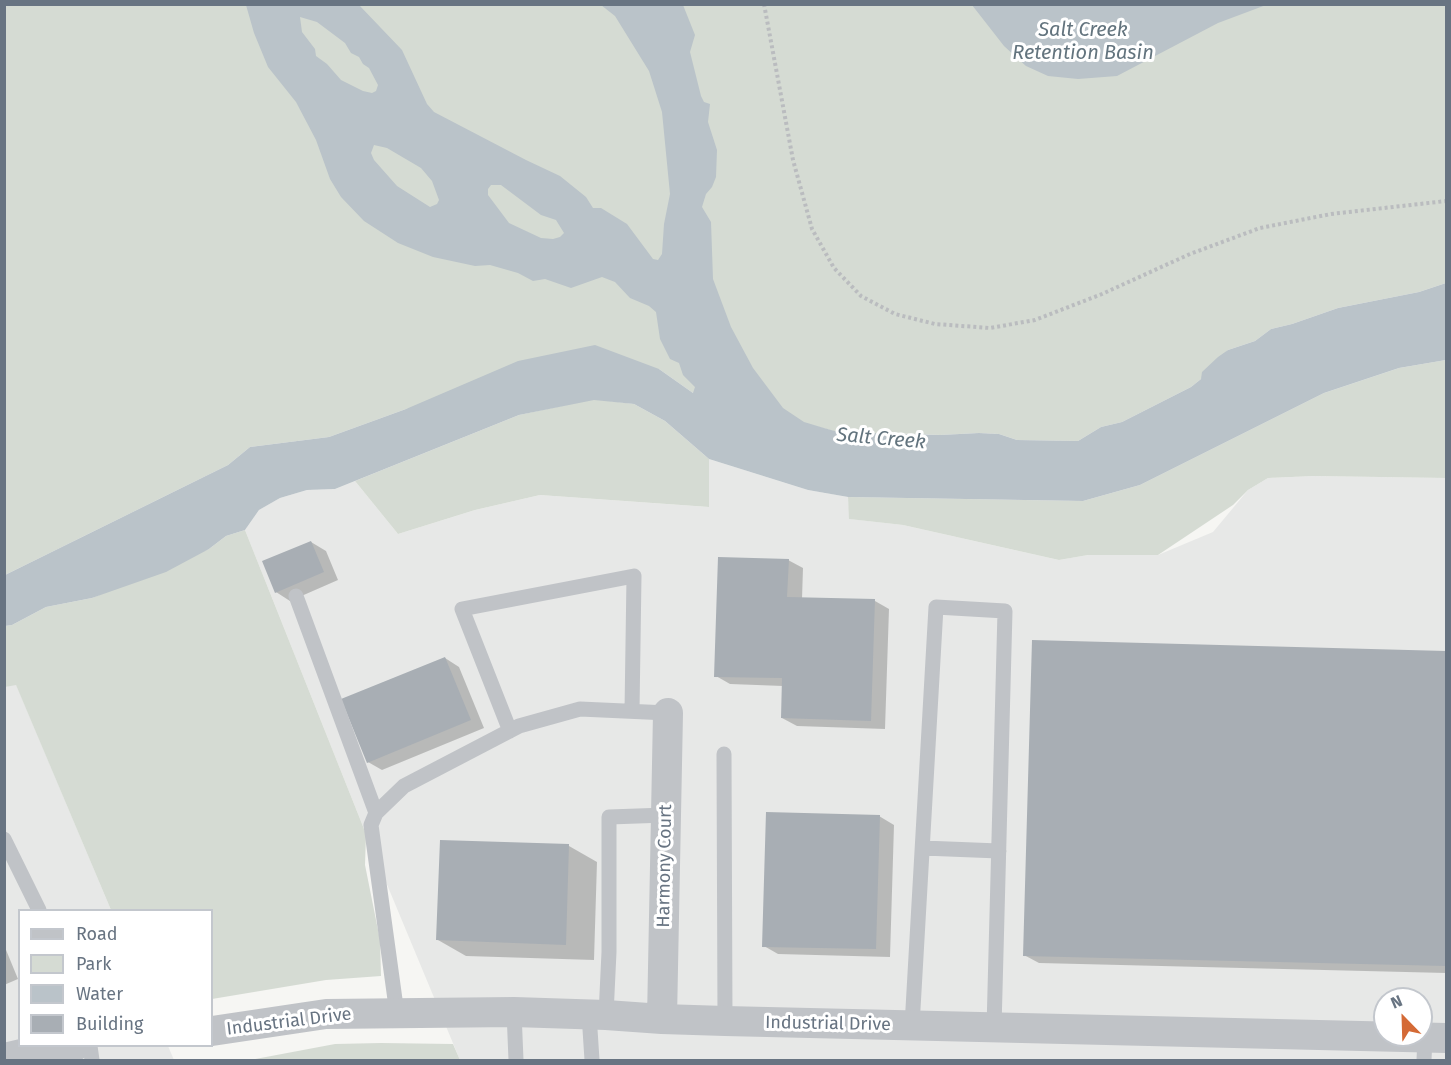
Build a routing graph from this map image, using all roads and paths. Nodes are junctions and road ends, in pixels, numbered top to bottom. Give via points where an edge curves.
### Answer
1 (764, 4) edge
2 (1446, 201) edge
3 (296, 596) dead end
4 (632, 711) junction
5 (668, 713) joint
6 (510, 731) junction
7 (724, 753) dead end
8 (375, 813) junction
9 (666, 815) junction
10 (4, 840) edge
11 (923, 848) junction
12 (999, 851) junction
13 (38, 909) edge
14 (514, 1012) junction
15 (397, 1014) junction
16 (598, 1015) junction
17 (662, 1019) junction
18 (725, 1021) junction
19 (912, 1026) junction
20 (994, 1028) junction
21 (213, 1031) edge
22 (1373, 1043) edge
23 (64, 1047) edge
24 (4, 1058) edge
25 (516, 1060) edge
26 (592, 1060) edge

1 - 2 path via 797,179 812,229 834,268 861,296 895,314 935,324 990,328 1035,320 1260,228 1331,214
3 - 8 lane
4 - 5 lane
4 - 6 lane via 580,709
4 - 6 lane via 634,576 462,609
5 - 9 street, Harmony Court
6 - 8 lane via 404,786
7 - 18 lane
8 - 15 lane via 371,825
9 - 16 lane via 609,817 609,952
9 - 17 street, Harmony Court
10 - 13 lane
11 - 12 lane
11 - 12 lane via 936,607 1005,610
11 - 19 lane
12 - 20 lane
14 - 15 street, Industrial Drive
14 - 16 street, Industrial Drive
14 - 25 lane
15 - 21 street, Industrial Drive via 326,1014
16 - 17 street, Industrial Drive
16 - 26 lane
17 - 18 street, Industrial Drive
18 - 19 street, Industrial Drive
19 - 20 street, Industrial Drive
20 - 22 street, Industrial Drive
23 - 24 street

